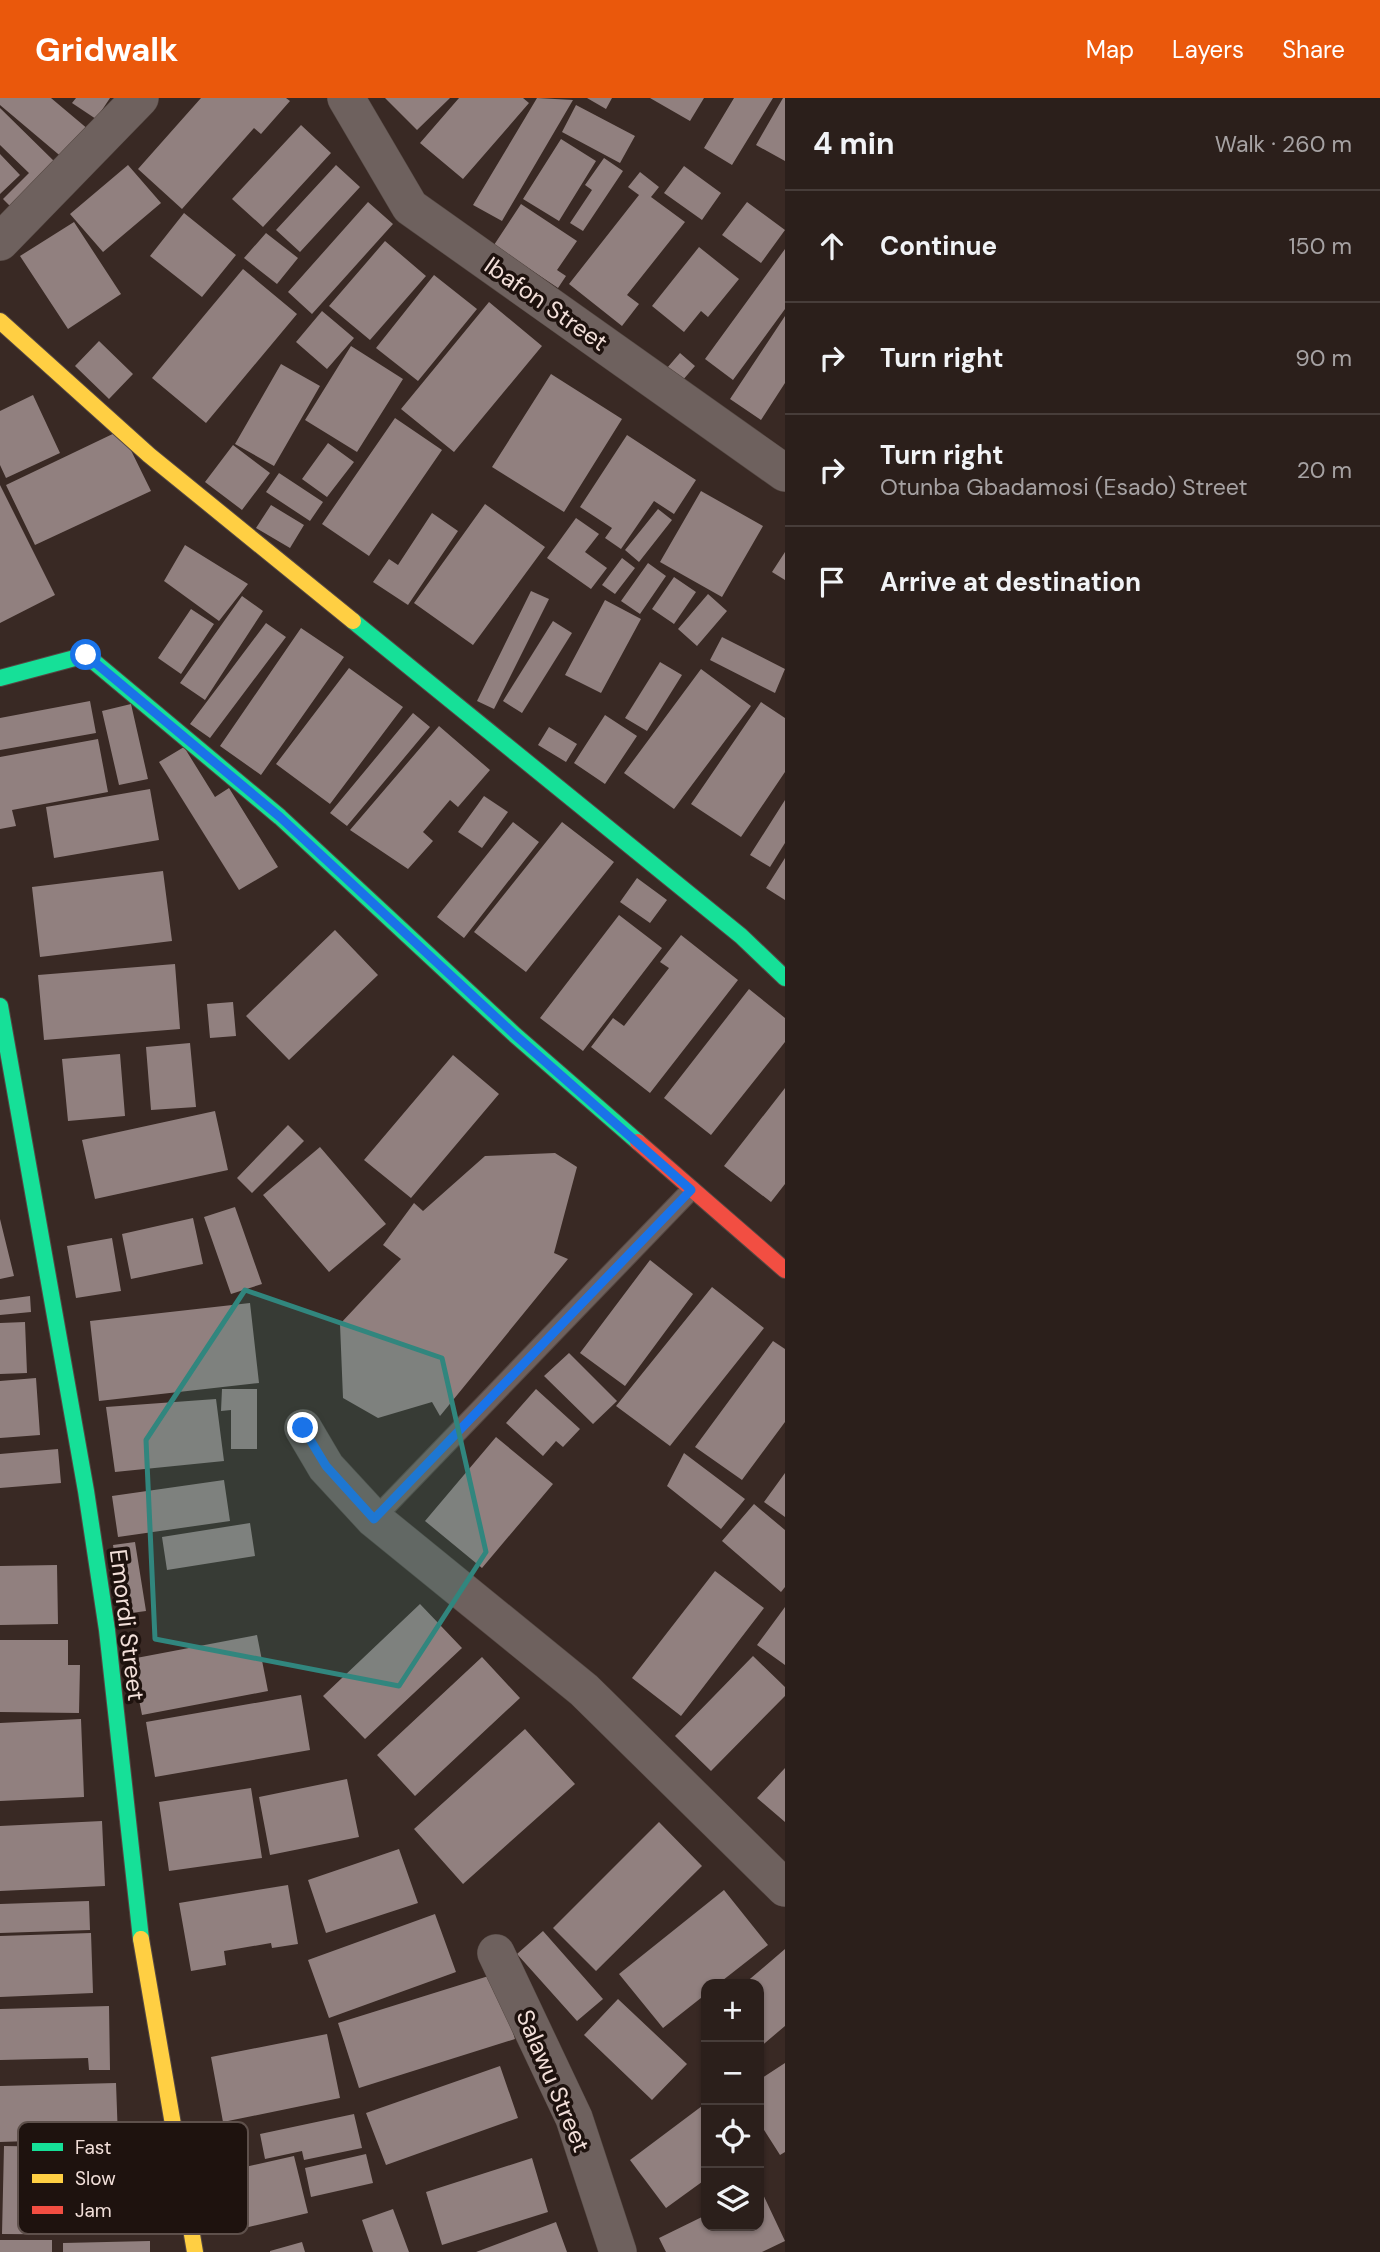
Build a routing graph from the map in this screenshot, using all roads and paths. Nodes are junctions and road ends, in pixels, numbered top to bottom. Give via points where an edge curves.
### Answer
1 (139, 98) edge
2 (346, 98) edge
3 (0, 243) edge
4 (0, 321) edge
5 (785, 473) edge
6 (0, 678) edge
7 (785, 978) edge
8 (0, 1006) edge
9 (691, 1190) junction
10 (785, 1270) edge
11 (303, 1428) dead end
12 (374, 1519) junction
13 (785, 1888) edge
14 (496, 1953) dead end
15 (171, 2122) edge
16 (192, 2234) edge
17 (195, 2252) edge
18 (618, 2252) edge

1 - 3 street
2 - 5 street, Ibafon Street via 410,207
4 - 7 street via 149,455 741,936
6 - 9 street via 86,655 280,817 515,1035
8 - 15 street, Emordi Street via 86,1492 107,1630 136,1905
9 - 10 street
9 - 12 lane
11 - 12 street via 326,1466
12 - 13 street via 584,1690
14 - 18 street, Salawu Street via 574,2118
16 - 17 street, Emordi Street

